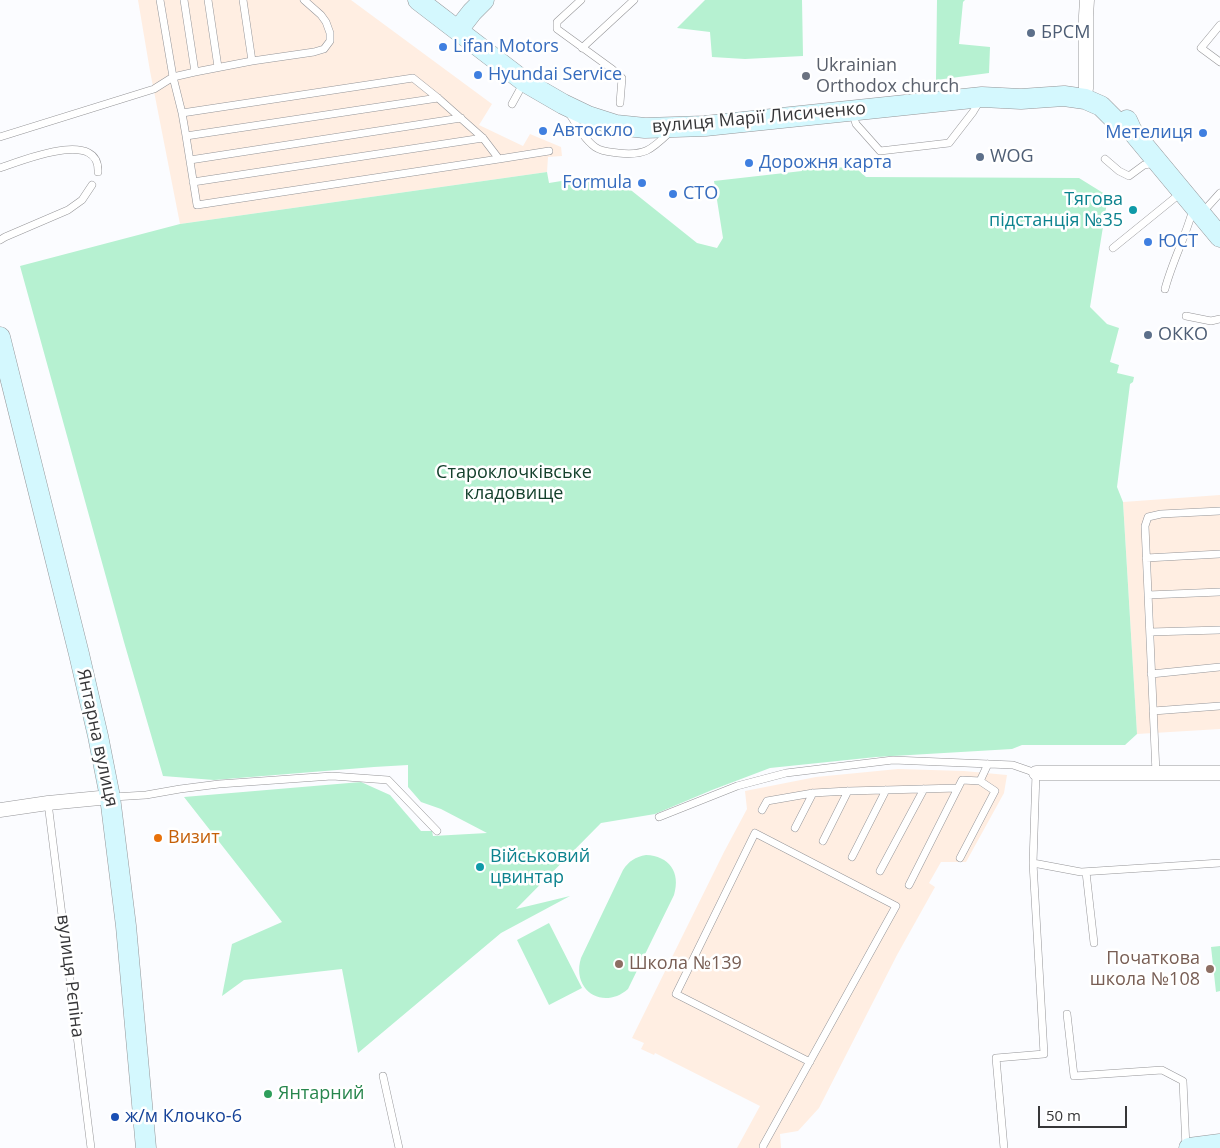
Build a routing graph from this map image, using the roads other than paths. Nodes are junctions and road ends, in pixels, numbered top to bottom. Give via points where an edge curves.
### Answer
1 (160, 0) edge
2 (184, 0) edge
3 (208, 0) edge
4 (242, 0) edge
5 (304, 0) edge
6 (418, 0) edge
7 (581, 0) edge
8 (634, 0) edge
9 (1087, 0) edge
10 (475, 4) edge
11 (1220, 25) edge
12 (458, 30) junction
13 (582, 48) junction
14 (252, 61) junction
15 (1220, 62) edge
16 (218, 67) junction
17 (195, 72) junction
18 (173, 77) junction
19 (525, 82) junction
20 (1086, 89) junction
21 (985, 97) junction
22 (438, 98) junction
23 (620, 103) dead end
24 (512, 104) dead end
25 (563, 104) junction
26 (852, 112) junction
27 (182, 113) junction
28 (462, 118) junction
29 (675, 128) junction
30 (1132, 131) junction
31 (186, 136) junction
32 (0, 137) edge
33 (483, 138) junction
34 (549, 152) dead end
35 (499, 159) junction
36 (1105, 159) dead end
37 (190, 160) junction
38 (1158, 163) junction
39 (0, 168) edge
40 (98, 172) dead end
41 (193, 182) junction
42 (92, 186) dead end
43 (1220, 193) edge
44 (1192, 204) junction
45 (1220, 237) edge
46 (0, 240) edge
47 (1113, 248) dead end
48 (1165, 290) dead end
49 (1186, 316) dead end
50 (1220, 319) edge
51 (0, 337) edge
52 (1220, 511) edge
53 (1220, 554) edge
54 (1146, 558) junction
55 (1220, 592) edge
56 (1148, 596) junction
57 (1220, 630) edge
58 (1150, 632) junction
59 (1220, 667) edge
60 (1152, 674) junction
61 (1220, 706) edge
62 (1153, 711) junction
63 (988, 764) junction
64 (1036, 773) junction
65 (1156, 773) junction
66 (1220, 773) edge
67 (980, 781) junction
68 (958, 788) junction
69 (924, 789) junction
70 (848, 790) junction
71 (886, 790) junction
72 (813, 793) junction
73 (110, 797) junction
74 (48, 803) junction
75 (0, 810) edge
76 (762, 810) dead end
77 (659, 817) dead end
78 (795, 828) dead end
79 (437, 831) dead end
80 (824, 841) dead end
81 (852, 857) dead end
82 (960, 858) dead end
83 (1033, 863) junction
84 (1220, 863) edge
85 (880, 871) dead end
86 (1086, 872) junction
87 (909, 885) dead end
88 (1094, 943) dead end
89 (1068, 1014) dead end
90 (810, 1062) junction
91 (383, 1076) dead end
92 (1220, 1144) edge
93 (91, 1148) edge
94 (146, 1148) edge
95 (399, 1148) edge
96 (763, 1148) edge
97 (1004, 1148) edge
98 (1187, 1148) edge

1 - 18 lane
2 - 17 lane
3 - 16 lane
4 - 14 lane
5 - 14 lane via 326,22 330,41 314,52
6 - 12 main road, вулиця Марії Лисиченко
7 - 13 lane via 557,22 557,29
8 - 13 lane
9 - 20 street
10 - 12 main road
11 - 15 lane via 1201,48
12 - 19 main road, вулиця Марії Лисиченко
13 - 23 lane via 622,78
14 - 16 lane
16 - 17 lane
17 - 18 lane
18 - 27 lane
18 - 32 lane via 154,89
19 - 24 lane
19 - 25 main road, вулиця Марії Лисиченко
20 - 21 main road, вулиця Марії Лисиченко via 1036,86
20 - 30 main road, вулиця Марії Лисиченко via 1115,105 1124,114
21 - 26 main road, вулиця Марії Лисиченко
21 - 26 lane via 949,143 880,151 856,124
21 - 30 main road, вулиця Марії Лисиченко via 1064,96 1085,99 1101,106
22 - 27 lane via 413,78
22 - 28 lane
22 - 31 lane
25 - 29 main road, вулиця Марії Лисиченко via 616,125
25 - 29 lane via 587,139 604,151 641,153 650,150
26 - 29 main road, вулиця Марії Лисиченко
27 - 31 lane
28 - 33 lane
28 - 37 lane
30 - 38 main road, вулиця Марії Лисиченко
31 - 37 lane
33 - 35 lane
33 - 41 lane
34 - 35 lane
35 - 41 lane via 197,205
36 - 38 lane via 1129,176 1144,165
37 - 41 lane
38 - 44 main road, вулиця Марії Лисиченко
39 - 40 lane via 55,150 72,150 86,151 94,157
42 - 46 lane via 82,200 68,210
43 - 44 lane
44 - 45 main road, вулиця Марії Лисиченко
44 - 47 lane
44 - 48 lane via 1190,223
49 - 50 lane via 1211,321
51 - 73 main road, Янтарна вулиця via 79,654
52 - 54 lane via 1148,517 1145,526
53 - 54 lane
54 - 56 lane
55 - 56 lane
56 - 58 lane
57 - 58 lane
58 - 60 lane
59 - 60 lane
60 - 62 lane
61 - 62 lane
62 - 65 lane
63 - 64 lane via 1013,765
63 - 67 lane
63 - 77 lane via 893,760 786,773 737,786
64 - 65 street
64 - 83 lane
65 - 66 street
67 - 68 lane via 962,780
67 - 82 lane via 995,791
68 - 69 lane
68 - 87 lane
69 - 71 lane
69 - 85 lane
70 - 71 lane
70 - 72 lane
70 - 80 lane
71 - 81 lane
72 - 76 lane via 767,801
72 - 78 lane
73 - 74 street
73 - 79 lane via 219,784 332,776 388,780
73 - 94 main road, Янтарна вулиця via 126,926
74 - 75 street
74 - 93 lane, вулиця Рєпіна
83 - 86 lane
83 - 97 lane via 1044,1054 996,1058
84 - 86 lane
86 - 88 lane
89 - 98 lane via 1074,1076 1162,1070 1183,1081
90 - 90 lane via 676,994 755,833 896,906
90 - 96 lane
91 - 95 lane
92 - 98 main road

